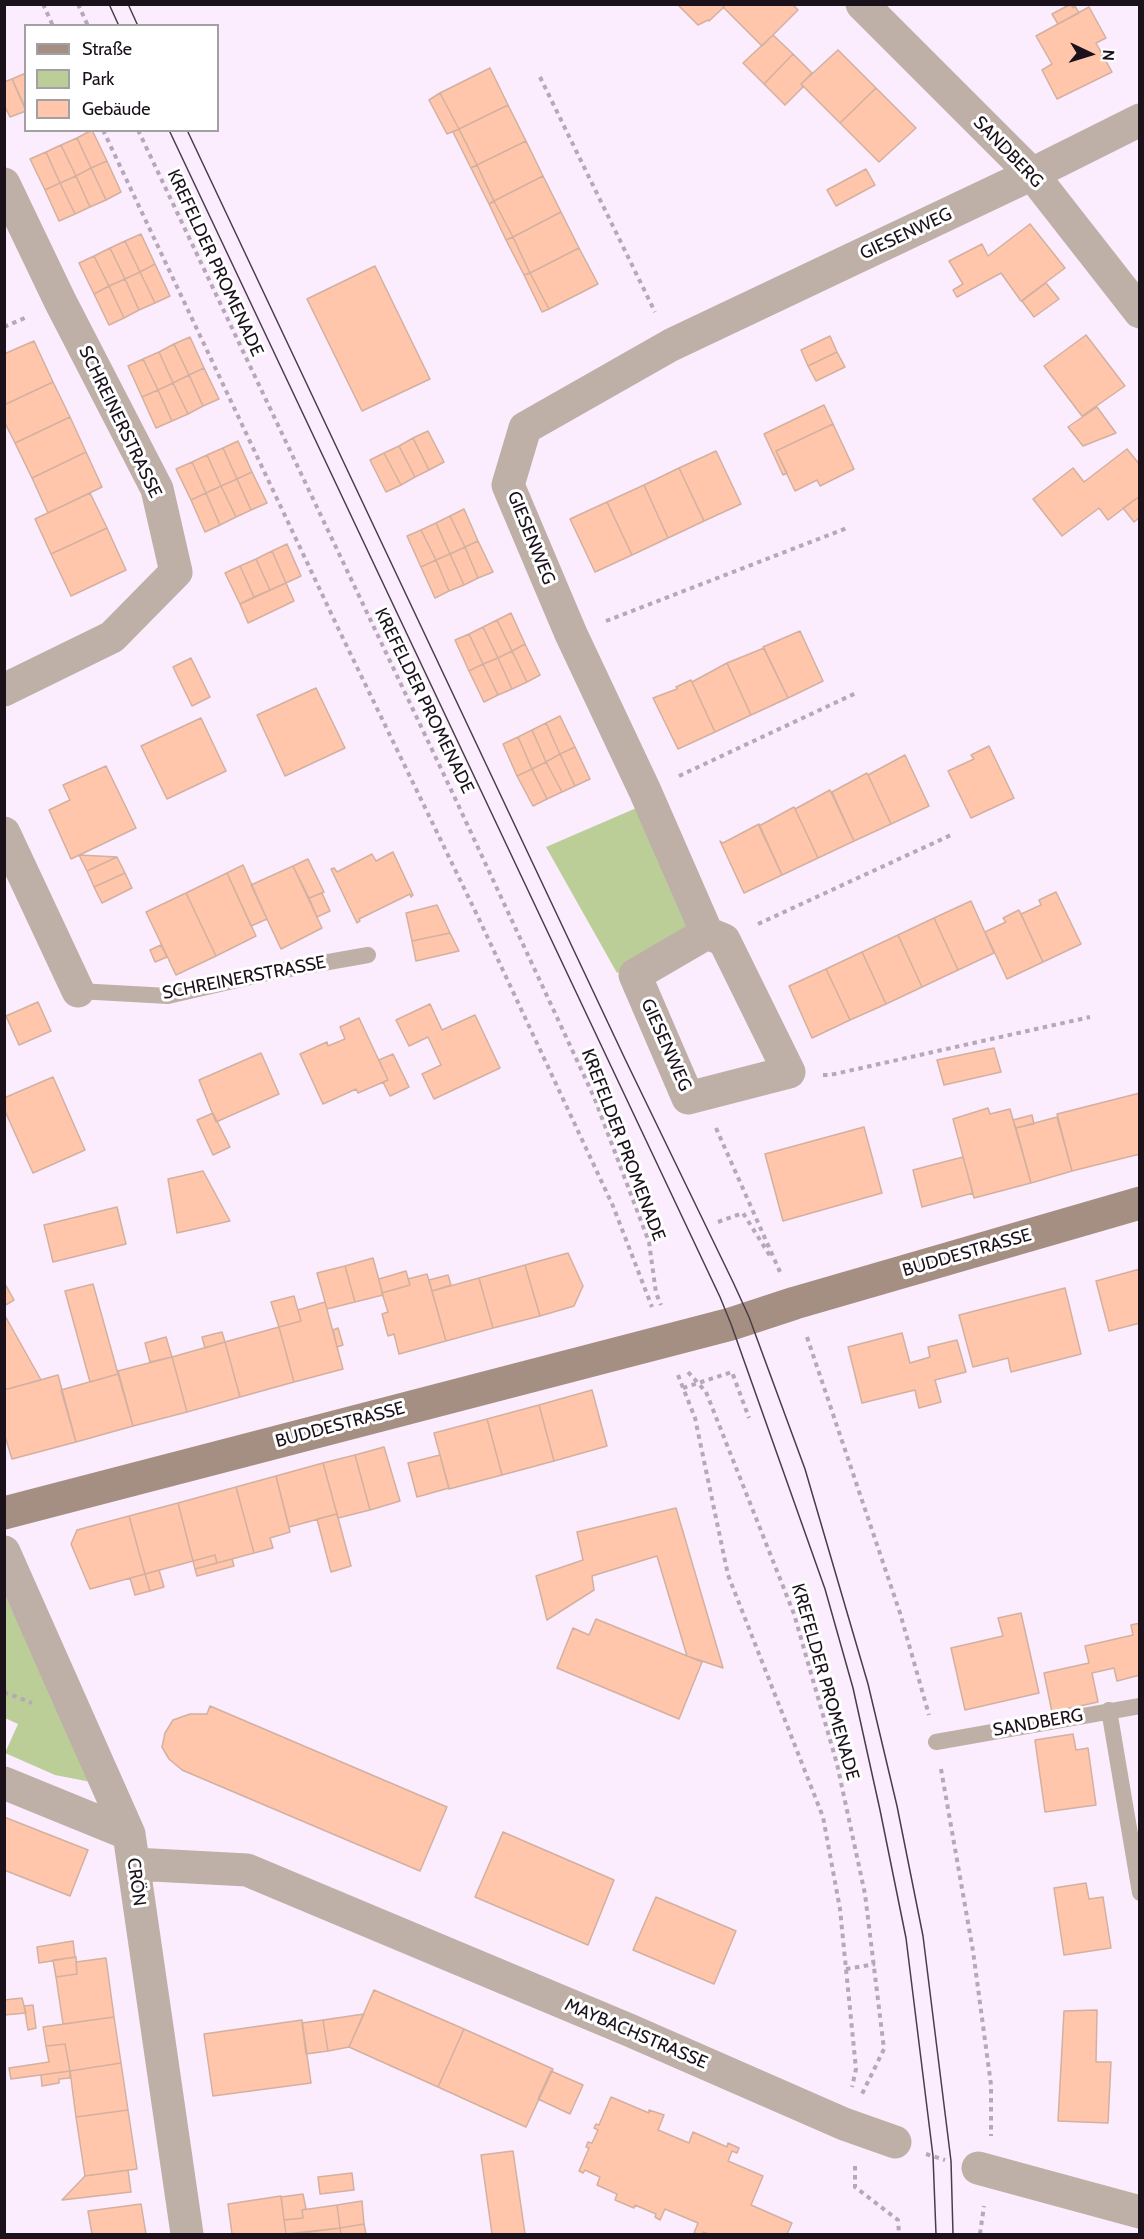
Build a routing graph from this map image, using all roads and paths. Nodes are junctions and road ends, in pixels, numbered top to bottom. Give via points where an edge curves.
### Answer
1 (43, 4) edge
2 (78, 4) edge
3 (862, 4) edge
4 (52, 24) edge
5 (87, 24) edge
6 (540, 77) dead end
7 (1140, 120) edge
8 (104, 132) edge
9 (139, 132) edge
10 (1032, 174) junction
11 (4, 184) edge
12 (1140, 312) edge
13 (671, 345) junction
14 (848, 528) dead end
15 (571, 634) junction
16 (4, 690) edge
17 (856, 693) dead end
18 (645, 791) junction
19 (4, 833) edge
20 (951, 835) dead end
21 (716, 936) junction
22 (368, 955) dead end
23 (78, 991) joint
24 (1090, 1017) dead end
25 (789, 1072) junction
26 (701, 1094) junction
27 (1140, 1203) edge
28 (718, 1222) dead end
29 (779, 1270) junction
30 (795, 1303) junction
31 (670, 1340) junction
32 (683, 1388) junction
33 (749, 1418) dead end
34 (4, 1513) edge
35 (4, 1552) edge
36 (1140, 1706) edge
37 (1109, 1710) junction
38 (936, 1742) junction
39 (4, 1783) edge
40 (131, 1849) junction
41 (1140, 1893) edge
42 (875, 1964) junction
43 (846, 1969) junction
44 (849, 2125) junction
45 (895, 2142) joint
46 (984, 2169) junction
47 (1140, 2212) edge
48 (187, 2235) edge
49 (899, 2235) edge
50 (980, 2235) edge

1 - 4 path
2 - 5 path
3 - 10 street, SANDBERG
6 - 13 path
7 - 10 street, GIESENWEG
8 - 31 path via 479,919 613,1206
9 - 31 path, KREFELDER PROMENADE via 594,1097 650,1242 656,1293
10 - 12 street, SANDBERG
10 - 13 street, GIESENWEG
11 - 16 street, SCHREINERSTRASSE via 157,489 176,572 112,637
13 - 15 street, GIESENWEG via 525,428 508,485
14 - 15 path
15 - 18 street, GIESENWEG
17 - 18 path
18 - 21 street, GIESENWEG
19 - 23 street, SCHREINERSTRASSE
20 - 21 path
21 - 25 street, GIESENWEG
21 - 26 street, GIESENWEG via 635,975 688,1098
22 - 23 lane, SCHREINERSTRASSE via 168,996
24 - 25 path via 830,1075
25 - 26 street, GIESENWEG
26 - 29 path
27 - 30 main road, BUDDESTRASSE
28 - 29 path via 743,1213
29 - 30 path
30 - 31 main road, BUDDESTRASSE
30 - 38 path via 900,1613
31 - 32 path
31 - 34 main road, BUDDESTRASSE
31 - 42 path, KREFELDER PROMENADE via 683,1366 706,1392 794,1614 837,1764 865,1894
32 - 33 path via 732,1372
32 - 43 path via 695,1418 728,1575 823,1817 840,1909
35 - 40 street, CRÖN
36 - 37 lane, SANDBERG
37 - 38 lane, SANDBERG
37 - 41 lane
38 - 46 path via 973,1951 991,2085
39 - 40 street, MAYBACHSTRASSE
40 - 44 street, MAYBACHSTRASSE via 247,1870
40 - 48 street, CRÖN
42 - 43 path
42 - 44 path, KREFELDER PROMENADE via 884,2049
43 - 44 path via 856,2069
44 - 45 street, MAYBACHSTRASSE
44 - 49 path, KREFELDER PROMENADE via 855,2187 898,2220
45 - 46 path
46 - 47 street
46 - 50 path

